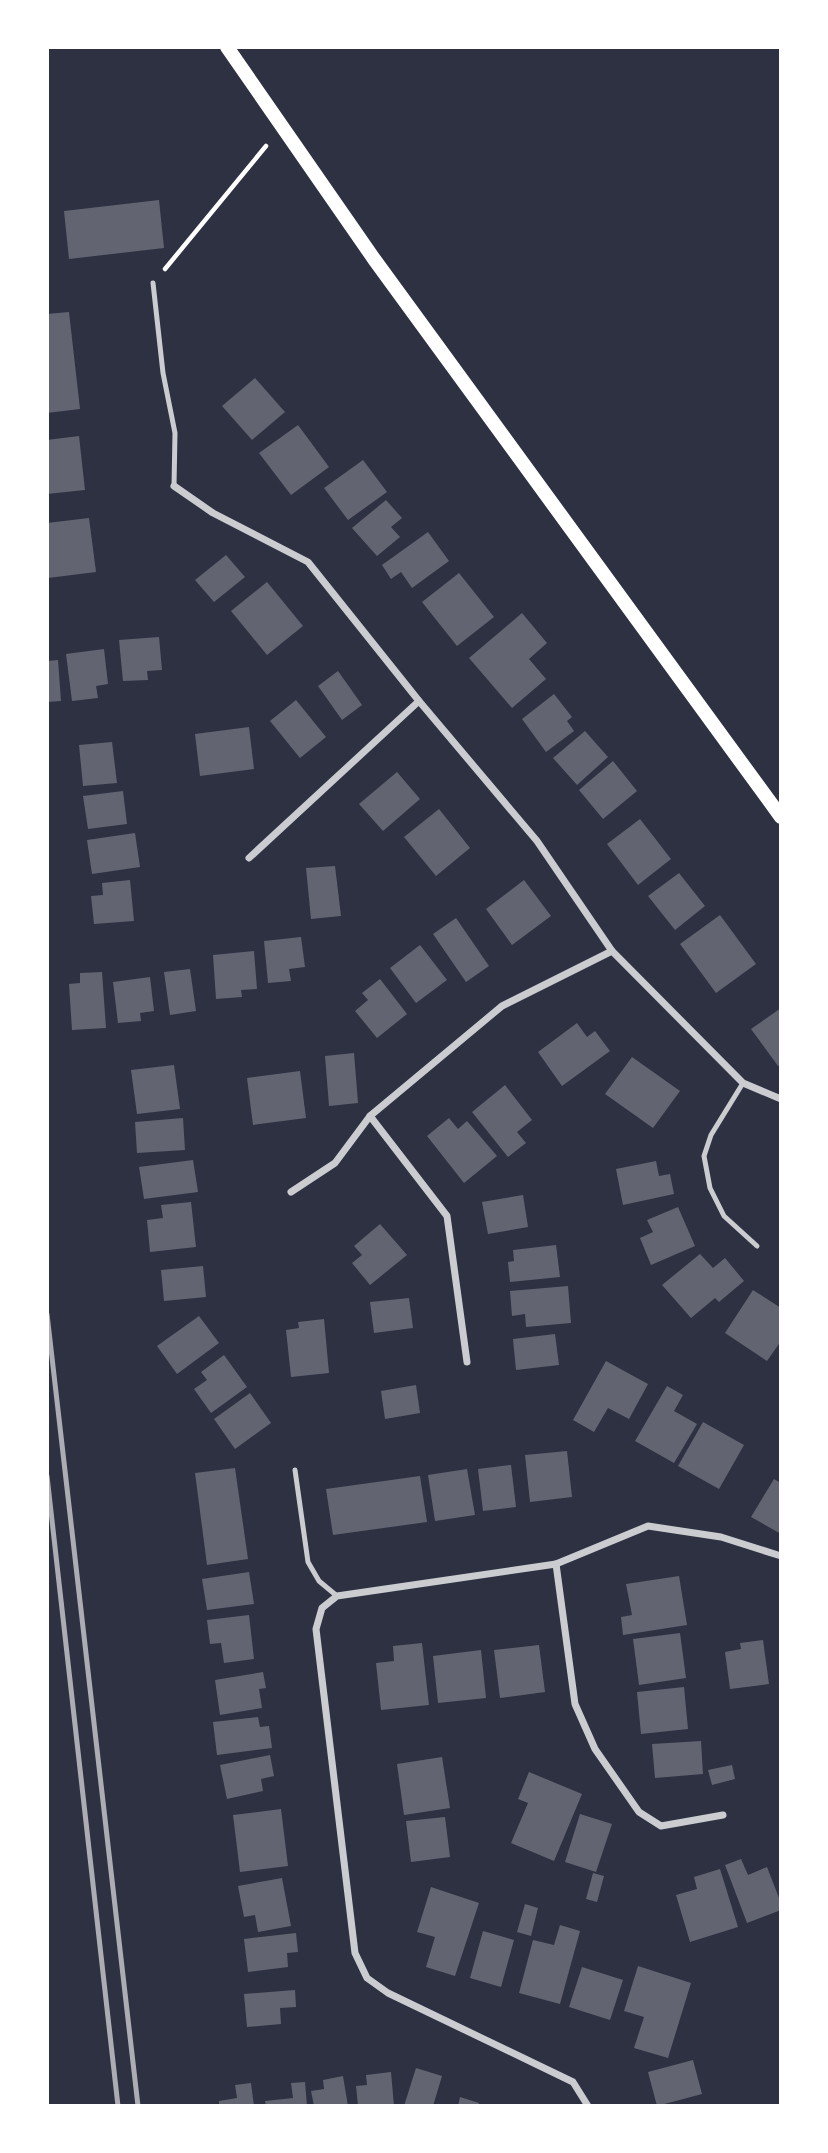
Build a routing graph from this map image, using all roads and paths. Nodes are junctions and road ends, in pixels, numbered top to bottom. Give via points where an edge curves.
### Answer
1 (227, 47) edge
2 (282, 127) junction
3 (153, 283) joint
4 (174, 486) joint
5 (419, 701) junction
6 (781, 817) edge
7 (249, 858) dead end
8 (611, 951) junction
9 (743, 1083) junction
10 (781, 1099) edge
11 (369, 1116) junction
12 (291, 1192) dead end
13 (757, 1246) dead end
14 (467, 1362) dead end
15 (295, 1470) dead end
16 (781, 1556) edge
17 (556, 1564) junction
18 (337, 1596) junction
19 (723, 1815) dead end
20 (587, 2106) edge

1 - 2 main road
2 - 3 path
2 - 6 main road
3 - 4 lane via 175,433
4 - 5 street via 214,513 308,562
5 - 7 street
5 - 8 street via 537,841
8 - 9 street
8 - 11 street via 502,1006
9 - 10 street
9 - 13 lane via 711,1135 704,1156 710,1188 724,1216
11 - 12 street via 335,1163
11 - 14 street via 447,1216
15 - 18 lane via 308,1562 319,1581
16 - 17 street via 721,1537 648,1526
17 - 18 street
17 - 19 street via 575,1704 595,1749 639,1812 661,1826
18 - 20 street via 322,1608 316,1629 355,1953 367,1978 388,1993 573,2082

